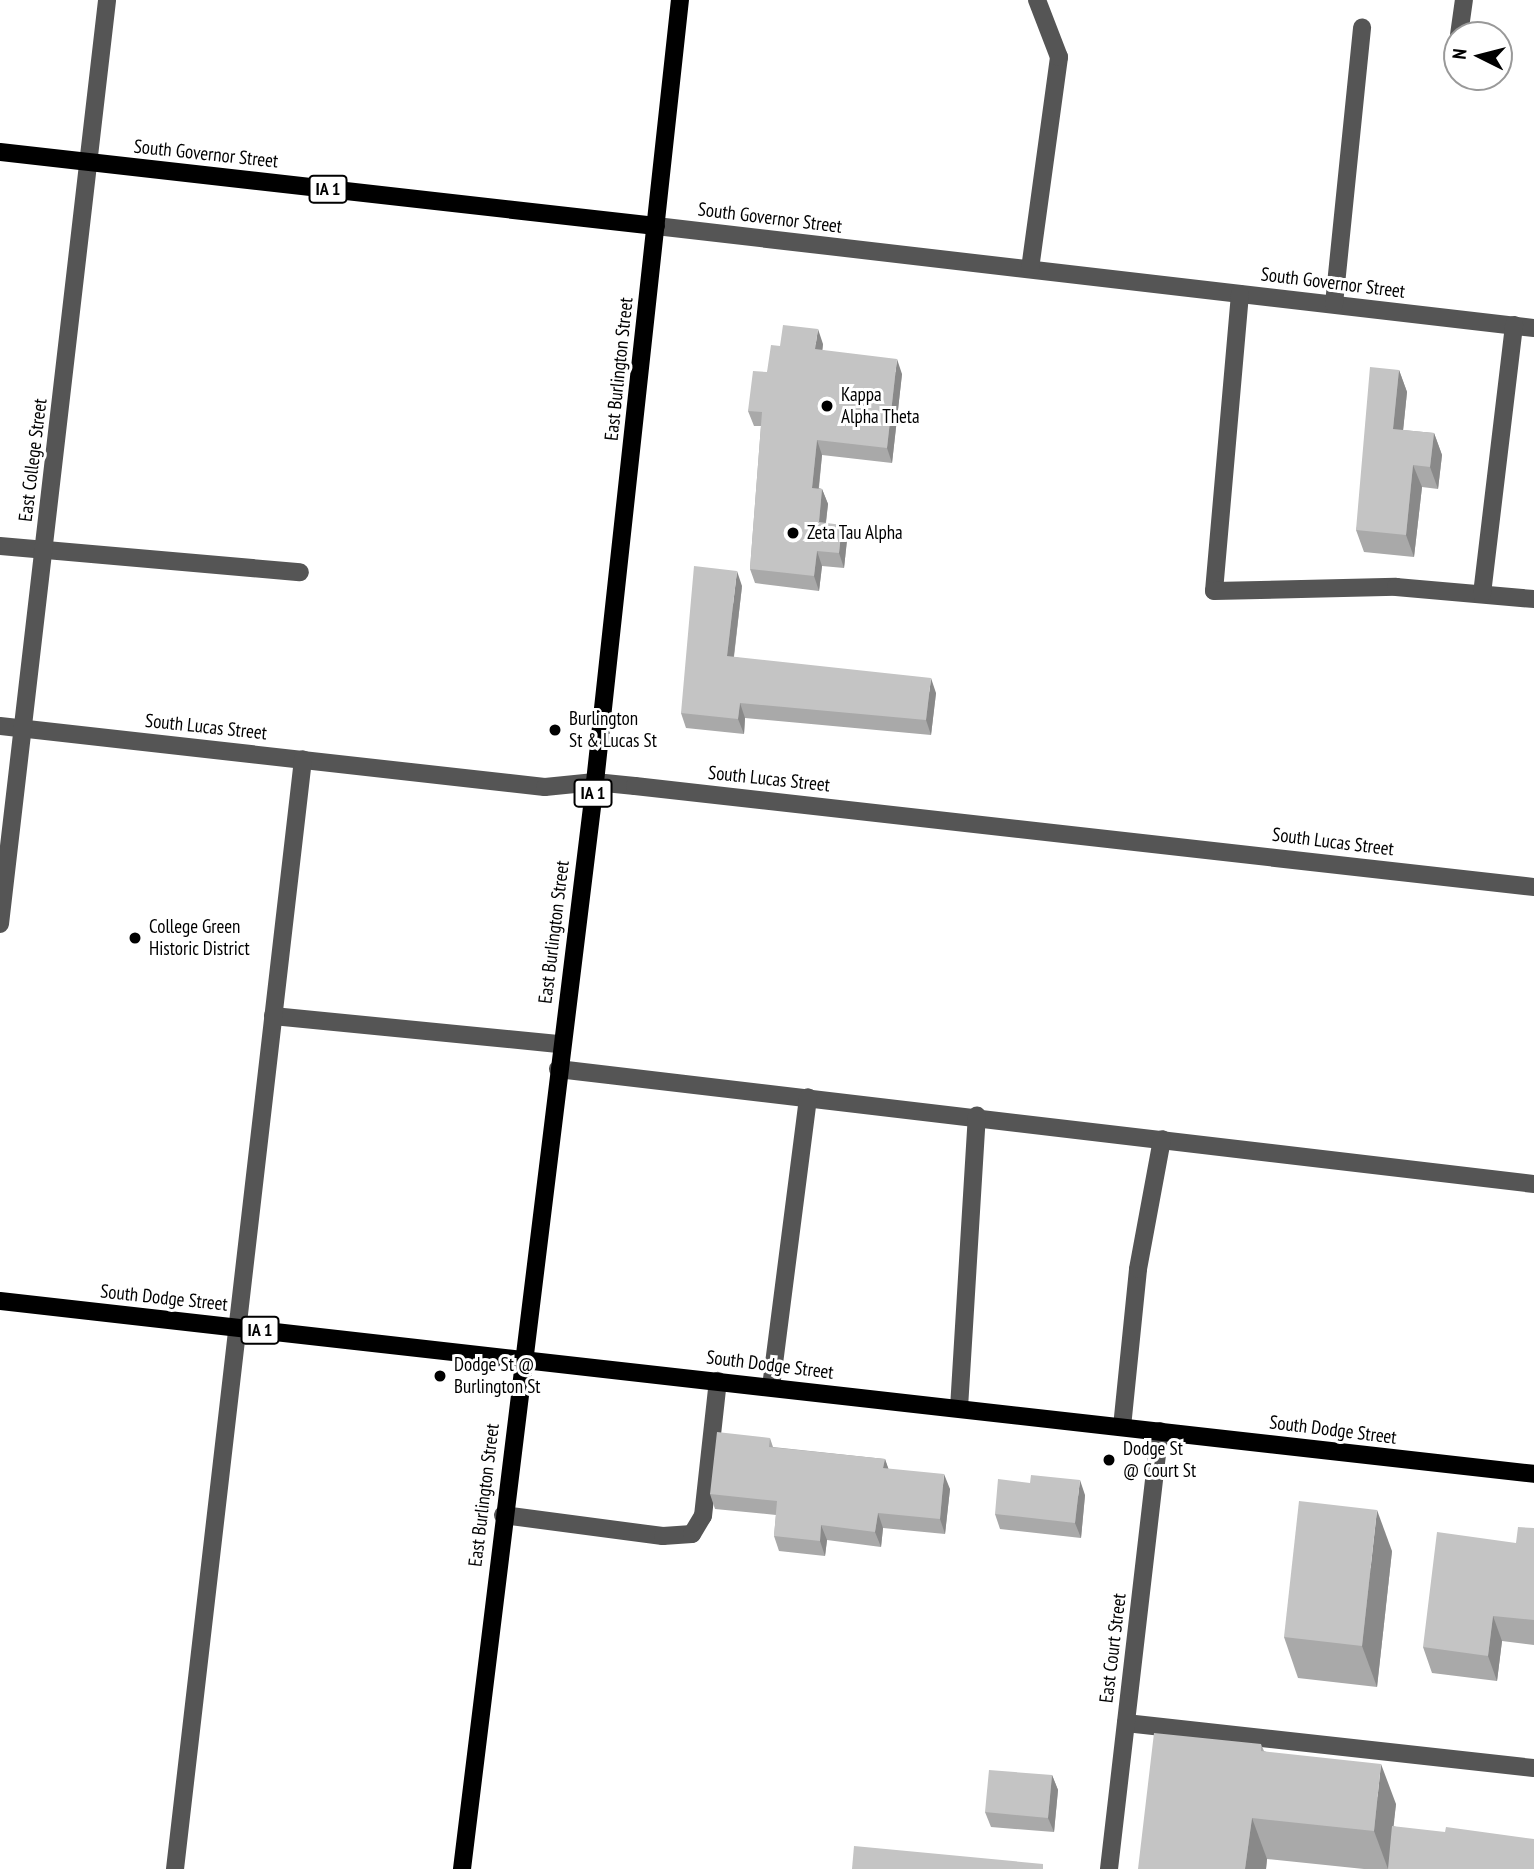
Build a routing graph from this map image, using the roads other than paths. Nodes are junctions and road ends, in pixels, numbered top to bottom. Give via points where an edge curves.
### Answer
1 (107, 0) edge
2 (680, 0) edge
3 (1037, 0) edge
4 (1464, 0) edge
5 (1461, 21) edge
6 (1362, 27) dead end
7 (0, 152) edge
8 (89, 162) junction
9 (656, 226) junction
10 (1030, 269) junction
11 (1240, 294) junction
12 (1334, 304) junction
13 (1514, 325) junction
14 (1534, 328) edge
15 (0, 546) edge
16 (44, 551) junction
17 (300, 572) dead end
18 (1482, 594) junction
19 (1534, 599) edge
20 (0, 726) edge
21 (23, 728) junction
22 (303, 759) junction
23 (594, 782) junction
24 (1534, 887) edge
25 (0, 924) edge
26 (273, 1016) junction
27 (561, 1044) junction
28 (558, 1069) junction
29 (808, 1097) junction
30 (977, 1116) junction
31 (1162, 1139) junction
32 (1534, 1184) edge
33 (0, 1301) edge
34 (237, 1327) junction
35 (521, 1358) junction
36 (718, 1381) junction
37 (771, 1387) junction
38 (958, 1408) junction
39 (1122, 1427) junction
40 (1160, 1431) junction
41 (1534, 1474) edge
42 (503, 1515) junction
43 (1126, 1723) junction
44 (1534, 1768) edge
45 (175, 1869) edge
46 (462, 1869) edge
47 (1109, 1869) edge

1 - 8 street, East College Street
2 - 9 main road, East Burlington Street
3 - 10 street via 1059,57
4 - 5 street
6 - 12 street
7 - 8 main road, South Governor Street / IA 1
8 - 9 main road, South Governor Street / IA 1
8 - 16 street, East College Street
9 - 10 street, South Governor Street
9 - 23 main road, East Burlington Street / IA 1
10 - 11 street, South Governor Street
11 - 12 street, South Governor Street
11 - 18 street via 1214,591 1396,587
12 - 13 street, South Governor Street
13 - 14 street, South Governor Street
13 - 18 street
15 - 16 street
16 - 17 street
16 - 21 street, East College Street
18 - 19 street
20 - 21 street, South Lucas Street
21 - 22 street, South Lucas Street
21 - 25 street, East College Street
22 - 23 street, South Lucas Street via 545,787
22 - 26 street
23 - 24 street, South Lucas Street
23 - 27 main road, East Burlington Street / IA 1
26 - 27 street
26 - 34 street
27 - 28 main road, East Burlington Street / IA 1
28 - 29 street
28 - 35 main road, East Burlington Street / IA 1
29 - 30 street
29 - 37 street
30 - 31 street
30 - 38 street
31 - 32 street
31 - 39 street via 1138,1269
33 - 34 main road, South Dodge Street / IA 1
34 - 35 main road, South Dodge Street / IA 1
34 - 45 street
35 - 36 main road, South Dodge Street
35 - 42 main road, East Burlington Street / IA 1
36 - 37 main road, South Dodge Street
36 - 42 street via 703,1516 692,1534 663,1536
37 - 38 main road, South Dodge Street
38 - 39 main road, South Dodge Street
39 - 40 main road, South Dodge Street
40 - 41 main road, South Dodge Street
40 - 43 street, East Court Street
42 - 46 main road, East Burlington Street / IA 1
43 - 44 street
43 - 47 street, East Court Street

